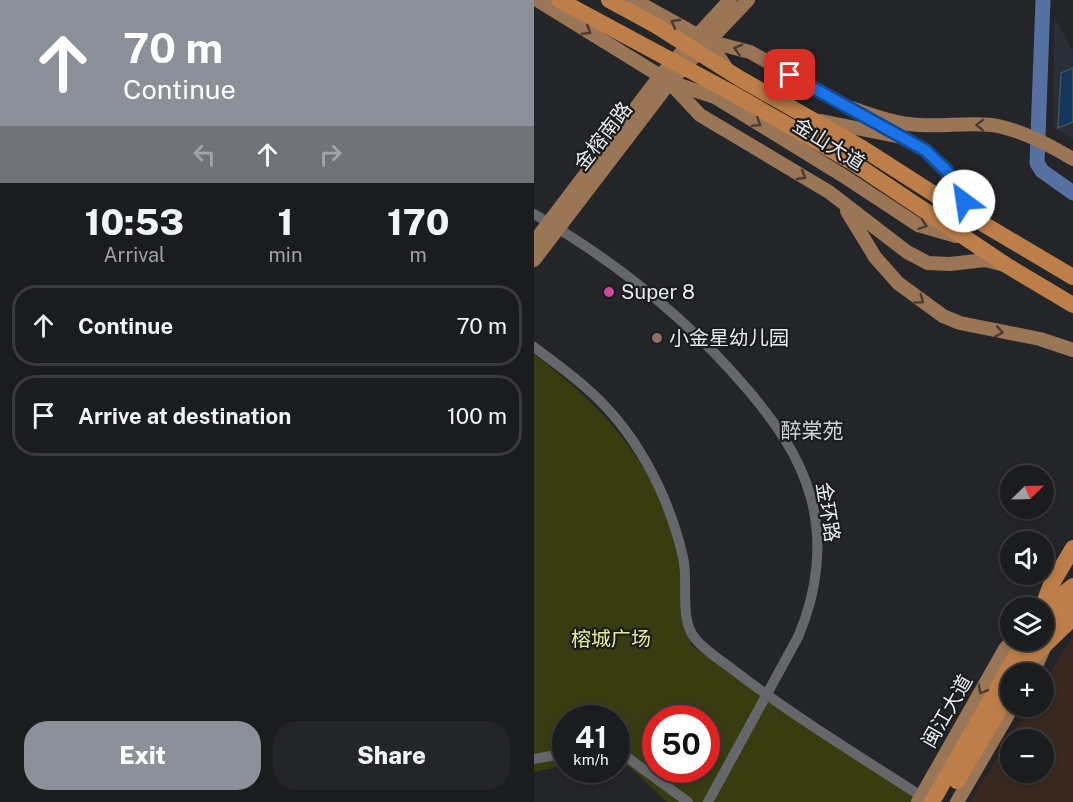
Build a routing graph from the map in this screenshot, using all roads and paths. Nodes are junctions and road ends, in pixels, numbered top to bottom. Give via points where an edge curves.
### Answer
1 (537, 0) edge
2 (559, 0) edge
3 (609, 0) edge
4 (634, 0) edge
5 (730, 0) edge
6 (748, 0) edge
7 (703, 38) junction
8 (665, 79) junction
9 (851, 108) junction
10 (900, 136) junction
11 (1073, 159) edge
12 (829, 192) junction
13 (534, 214) edge
14 (553, 225) junction
15 (992, 229) junction
16 (534, 242) edge
17 (977, 245) junction
18 (534, 260) edge
19 (1006, 265) junction
20 (1073, 277) edge
21 (1073, 305) edge
22 (534, 347) edge
23 (1073, 350) edge
24 (1073, 548) edge
25 (1073, 555) edge
26 (1073, 587) edge
27 (1046, 597) edge
28 (1049, 597) edge
29 (1054, 602) edge
30 (1073, 602) edge
31 (1073, 618) edge
32 (1054, 624) edge
33 (1004, 651) edge
34 (1018, 651) edge
35 (1030, 663) edge
36 (1032, 663) edge
37 (766, 695) junction
38 (1000, 709) edge
39 (1007, 717) edge
40 (552, 756) edge
41 (534, 759) edge
42 (630, 759) edge
43 (924, 800) edge
44 (688, 802) edge
45 (708, 802) edge
46 (945, 802) edge
47 (957, 802) edge

1 -> 8 main road, 金山大道
2 - 17 highway via 852,162
3 - 15 highway
7 -> 4 main road, 金山大道
5 - 7 main road
6 - 7 main road
7 - 8 main road, 金榕南路
9 -> 7 main road via 750,52
7 - 10 main road, 金山大道 via 732,77 789,110 828,124
8 -> 12 main road via 700,115
8 - 14 main road, 金榕南路
8 -> 17 main road, 金山大道 via 715,97 918,225 948,232
9 - 10 main road
11 -> 9 main road via 994,125 906,124
10 - 15 main road, 金山大道 via 925,150 947,171 964,201
12 - 19 main road via 907,252 928,263 985,260
12 -> 23 main road via 851,216 863,240 898,283 943,316
13 - 14 street, 金环路
14 - 16 main road, 金榕南路
14 - 18 main road, 金榕南路
14 - 37 street, 金环路 via 643,287 704,342 770,418 802,472 815,519 815,585 801,630
15 - 20 highway
17 - 19 highway
19 - 21 highway
22 - 37 street via 599,400 639,451 657,483 677,534 686,571 690,631
24 - 27 highway
25 - 28 main road
26 - 29 highway
26 - 35 main road
30 - 32 highway
31 - 36 highway
33 -> 43 main road, 闽江大道
34 - 43 highway
37 - 43 street
37 - 45 street, 金环路
38 - 46 highway
39 - 47 main road
40 - 41 street
42 - 44 street

